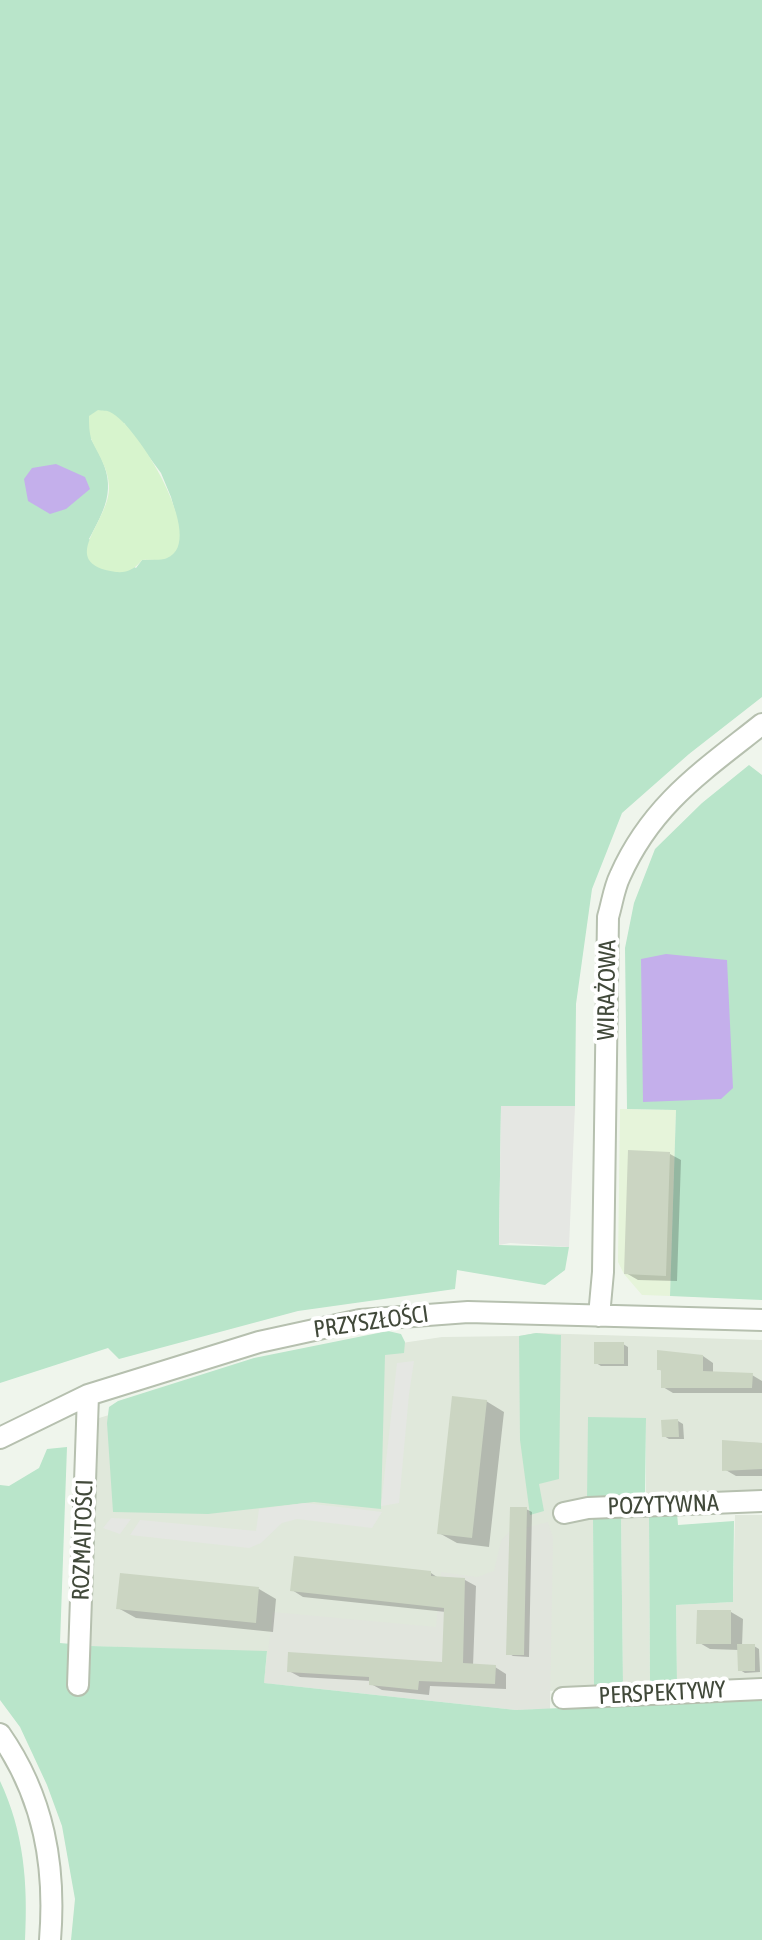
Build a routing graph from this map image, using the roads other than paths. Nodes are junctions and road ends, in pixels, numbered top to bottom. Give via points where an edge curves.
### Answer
1 (762, 724) edge
2 (599, 1316) junction
3 (762, 1320) edge
4 (88, 1395) junction
5 (0, 1438) edge
6 (762, 1501) edge
7 (564, 1513) dead end
8 (78, 1685) dead end
9 (762, 1689) edge
10 (563, 1698) dead end
11 (0, 1734) edge
12 (50, 1940) edge

1 - 2 street, WIRAŻOWA via 678,791 638,840 618,878 608,917
2 - 3 street, PRZYSZŁOŚCI
2 - 4 street, PRZYSZŁOŚCI via 468,1312 360,1320 259,1342
4 - 5 street, PRZYSZŁOŚCI
4 - 8 street, ROZMAITOŚCI
6 - 7 street, POZYTYWNA
9 - 10 street, PERSPEKTYWY
11 - 12 street via 29,1785 47,1843 53,1888

